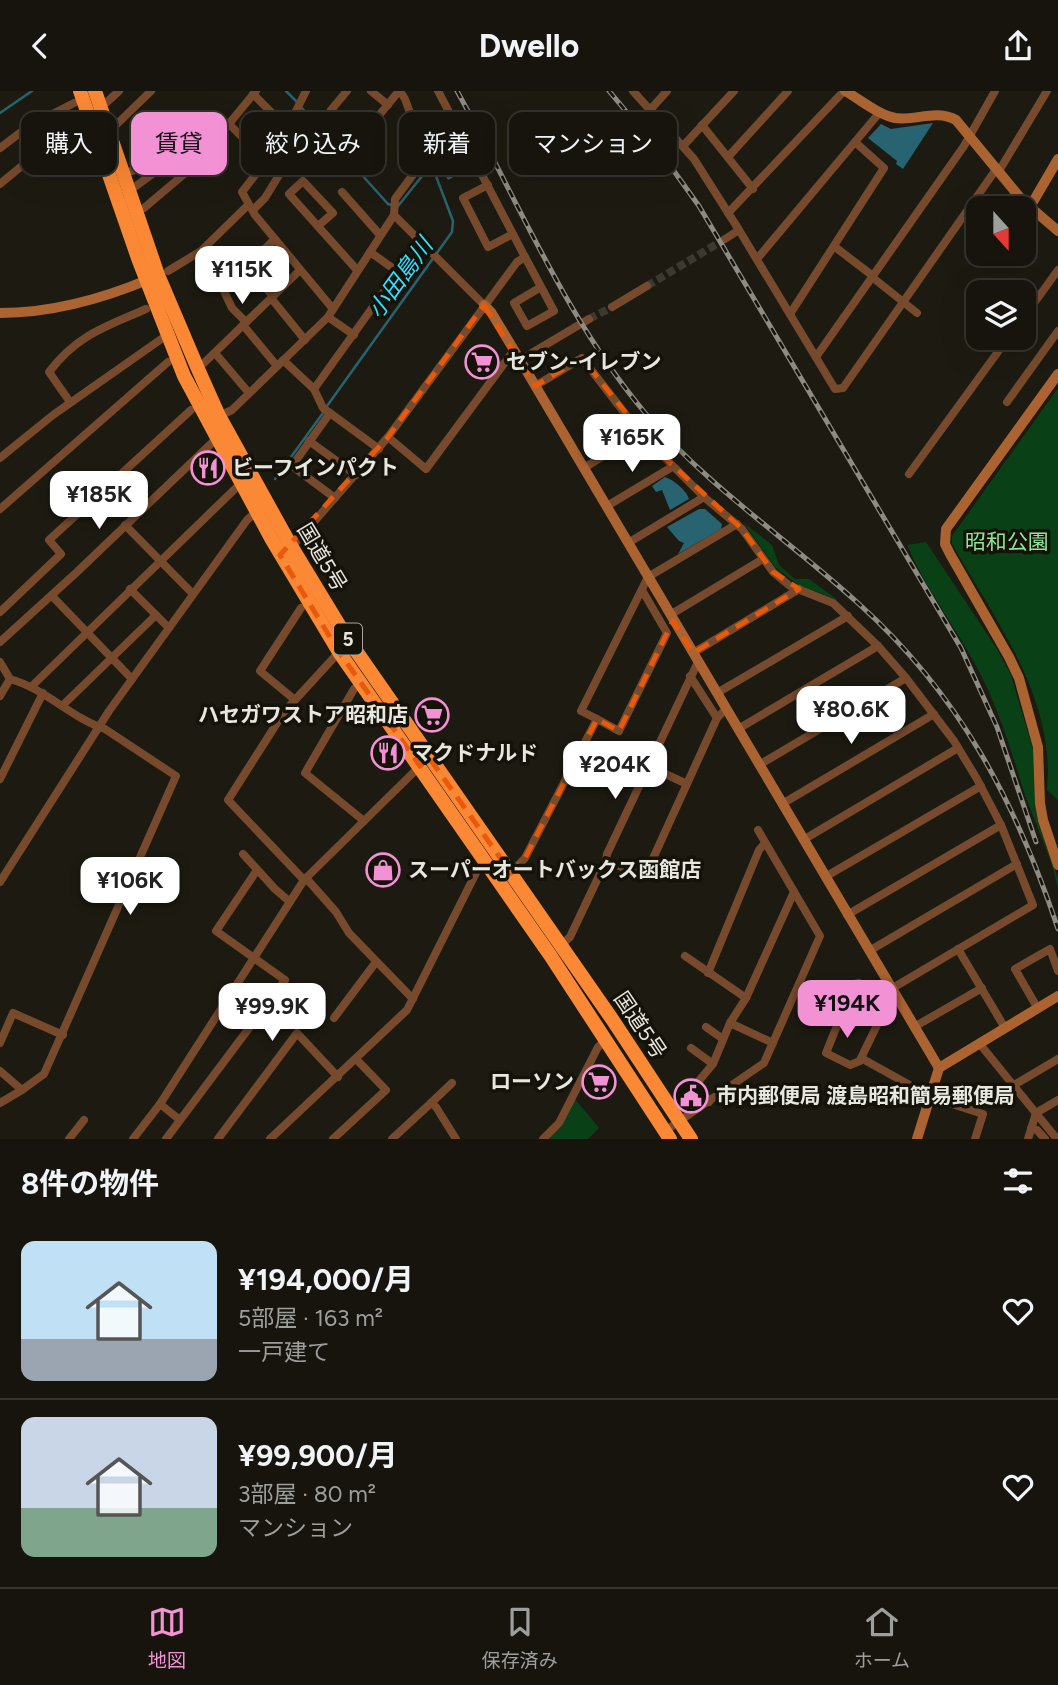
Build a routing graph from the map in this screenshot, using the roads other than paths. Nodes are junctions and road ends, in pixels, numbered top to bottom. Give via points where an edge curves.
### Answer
1 (94, 91) edge
2 (119, 91) edge
3 (152, 91) edge
4 (306, 91) edge
5 (348, 91) edge
6 (370, 91) edge
7 (400, 91) edge
8 (438, 91) edge
9 (633, 91) edge
10 (667, 91) edge
11 (734, 91) edge
12 (788, 91) edge
13 (845, 91) edge
14 (995, 91) edge
15 (1047, 91) edge
16 (254, 92) edge
17 (77, 97) edge
18 (107, 102) dead end
19 (388, 105) junction
20 (650, 110) junction
21 (272, 112) edge
22 (296, 112) edge
23 (880, 112) junction
24 (228, 123) joint
25 (117, 124) edge
26 (702, 125) junction
27 (969, 135) junction
28 (241, 136) edge
29 (855, 142) junction
30 (682, 146) junction
31 (0, 148) edge
32 (728, 157) junction
33 (1058, 159) edge
34 (21, 167) edge
35 (998, 170) junction
36 (151, 175) edge
37 (181, 175) edge
38 (255, 175) edge
39 (279, 175) edge
40 (0, 183) edge
41 (488, 185) junction
42 (136, 186) dead end
43 (753, 189) junction
44 (342, 192) dead end
45 (1020, 196) edge
46 (1036, 197) edge
47 (250, 207) junction
48 (144, 208) dead end
49 (394, 209) junction
50 (1036, 212) edge
51 (728, 213) junction
52 (318, 226) junction
53 (739, 230) junction
54 (1058, 231) edge
55 (513, 234) junction
56 (380, 235) junction
57 (275, 239) junction
58 (725, 239) tunnel mouth
59 (835, 247) junction
60 (370, 251) junction
61 (525, 257) junction
62 (757, 259) junction
63 (246, 266) junction
64 (300, 269) junction
65 (357, 270) junction
66 (1058, 270) edge
67 (157, 276) junction
68 (873, 277) junction
69 (647, 286) tunnel mouth
70 (541, 287) junction
71 (272, 297) junction
72 (1036, 300) edge
73 (904, 302) junction
74 (484, 306) junction
75 (611, 307) tunnel mouth
76 (146, 309) dead end
77 (0, 313) edge
78 (330, 313) junction
79 (918, 313) dead end
80 (790, 314) junction
81 (589, 319) tunnel mouth
82 (244, 324) junction
83 (1058, 331) edge
84 (167, 334) junction
85 (354, 335) junction
86 (305, 340) junction
87 (514, 350) junction
88 (999, 350) edge
89 (215, 353) junction
90 (816, 356) junction
91 (520, 360) junction
92 (168, 362) dead end
93 (204, 363) dead end
94 (280, 363) junction
95 (1058, 375) edge
96 (535, 386) junction
97 (314, 389) junction
98 (249, 393) junction
99 (70, 402) junction
100 (1007, 402) dead end
101 (191, 410) dead end
102 (330, 413) junction
103 (219, 416) junction
104 (640, 433) junction
105 (388, 437) junction
106 (216, 439) junction
107 (309, 441) junction
108 (379, 449) junction
109 (0, 459) edge
110 (672, 467) junction
111 (584, 468) junction
112 (909, 474) dead end
113 (356, 475) junction
114 (241, 483) junction
115 (705, 497) junction
116 (335, 498) junction
117 (607, 506) junction
118 (262, 507) junction
119 (0, 509) edge
120 (737, 524) junction
121 (125, 525) junction
122 (628, 543) junction
123 (286, 551) junction
124 (763, 559) junction
125 (159, 560) junction
126 (648, 577) junction
127 (131, 589) junction
128 (799, 589) junction
129 (642, 590) junction
130 (193, 594) junction
131 (52, 596) junction
132 (301, 608) dead end
133 (0, 612) edge
134 (156, 615) junction
135 (848, 616) junction
136 (672, 618) junction
137 (169, 628) junction
138 (87, 632) junction
139 (667, 633) junction
140 (0, 642) edge
141 (878, 646) junction
142 (339, 652) junction
143 (695, 657) junction
144 (112, 658) junction
145 (0, 662) edge
146 (690, 676) junction
147 (906, 678) junction
148 (10, 679) junction
149 (132, 679) junction
150 (31, 687) junction
151 (354, 689) dead end
152 (43, 693) junction
153 (717, 693) junction
154 (0, 696) edge
155 (295, 700) junction
156 (63, 705) junction
157 (726, 709) junction
158 (934, 713) junction
159 (717, 718) junction
160 (597, 719) junction
161 (100, 727) junction
162 (738, 729) junction
163 (958, 748) junction
164 (425, 763) junction
165 (759, 765) junction
166 (648, 766) junction
167 (0, 779) edge
168 (687, 785) junction
169 (981, 786) junction
170 (782, 804) junction
171 (364, 821) junction
172 (1001, 825) junction
173 (758, 830) dead end
174 (803, 840) junction
175 (765, 843) junction
176 (243, 854) dead end
177 (606, 861) junction
178 (486, 862) junction
179 (1017, 864) junction
180 (1058, 865) edge
181 (257, 870) junction
182 (511, 873) junction
183 (825, 877) junction
184 (305, 879) junction
185 (0, 882) edge
186 (794, 892) junction
187 (290, 902) junction
188 (847, 915) junction
189 (958, 949) junction
190 (556, 951) junction
191 (869, 951) junction
192 (685, 956) dead end
193 (254, 957) junction
194 (376, 962) junction
195 (1058, 971) edge
196 (708, 972) junction
197 (982, 988) junction
198 (891, 989) junction
199 (1058, 996) edge
200 (746, 998) junction
201 (413, 999) junction
202 (1038, 1009) junction
203 (334, 1018) dead end
204 (730, 1023) junction
205 (706, 1027) dead end
206 (914, 1027) junction
207 (1006, 1028) junction
208 (63, 1035) junction
209 (607, 1039) junction
210 (723, 1039) junction
211 (0, 1043) edge
212 (774, 1043) junction
213 (979, 1044) junction
214 (691, 1048) dead end
215 (861, 1058) junction
216 (356, 1059) junction
217 (1058, 1059) edge
218 (713, 1064) junction
219 (939, 1068) junction
220 (0, 1071) edge
221 (338, 1077) junction
222 (452, 1083) dead end
223 (1014, 1085) junction
224 (22, 1090) junction
225 (930, 1096) junction
226 (1058, 1100) edge
227 (709, 1101) junction
228 (0, 1103) edge
229 (431, 1103) junction
230 (160, 1104) junction
231 (1036, 1113) junction
232 (180, 1119) junction
233 (84, 1120) dead end
234 (680, 1121) junction
235 (1031, 1128) junction
236 (667, 1135) edge
237 (453, 1138) edge
238 (69, 1139) edge
239 (133, 1139) edge
240 (166, 1139) edge
241 (218, 1139) edge
242 (271, 1139) edge
243 (333, 1139) edge
244 (392, 1139) edge
245 (543, 1139) edge
246 (685, 1139) edge
247 (691, 1139) edge
248 (917, 1139) edge
249 (975, 1139) edge
250 (1028, 1139) edge
251 (1045, 1139) edge
252 (1057, 1139) edge

1 - 67 highway, 国道5号 / 5
2 - 18 street
3 - 25 street
4 - 22 street
5 - 19 street via 331,110 362,136
6 - 19 street
7 - 19 street
7 - 49 street via 426,157
8 - 41 street
9 - 20 street
10 - 20 street
11 - 26 street
12 - 32 street
13 - 23 street
13 - 43 street
14 - 27 street
15 - 35 street
16 - 21 street
16 - 24 street
17 - 31 street
17 - 67 highway, 国道5号 / 5
20 - 30 street
23 - 27 street via 901,118 946,116
23 - 29 street
24 - 28 street
26 - 30 street
26 - 32 street
27 - 35 street
27 - 68 street
29 - 59 street via 884,168
29 - 62 street
30 - 51 street
32 - 43 street
33 - 46 street
34 - 40 street
35 - 45 street
35 - 73 street
36 - 42 street
37 - 48 street
38 - 47 street via 242,192
39 - 47 street via 265,198
41 - 55 street
41 - 55 street via 463,198 488,247
43 - 51 street
44 - 56 street
47 - 57 street
47 - 67 street via 201,251
49 - 56 street
49 - 74 street
50 - 54 street
51 - 53 street
52 - 52 street via 289,194 303,181 333,213
52 - 65 street
53 - 58 street
53 - 62 street
55 - 61 street
56 - 60 street
57 - 63 street
57 - 64 street
59 - 68 street
59 - 80 street
60 - 65 street
60 - 85 street via 398,272
61 - 70 street
61 - 74 street
62 - 80 street
63 - 71 street
63 - 82 street via 223,289
64 - 71 street
64 - 78 street
65 - 78 street
66 - 72 street
67 - 77 street via 61,307
67 - 84 highway, 国道5号 / 5
67 - 103 highway, 国道5号 / 5
68 - 73 street
68 - 90 street
69 - 75 street
70 - 70 street via 554,311 527,326 514,303
71 - 82 street
71 - 86 street
73 - 79 street
73 - 90 street via 843,388 835,389
74 - 87 street
74 - 105 street
76 - 99 street via 87,335 63,353 49,372
78 - 85 street
78 - 86 street
80 - 90 street
81 - 91 street
82 - 89 street
82 - 94 street
83 - 100 street
84 - 99 street
84 - 106 highway, 国道5号 / 5
85 - 97 street
86 - 94 street
87 - 91 street
87 - 105 street via 426,469
88 - 112 street
89 - 93 street
89 - 98 street
91 - 96 street
92 - 119 street
94 - 97 street
94 - 98 street
95 - 180 street via 945,536 950,554 1018,678 1038,747 1042,820
96 - 104 street via 582,358
96 - 111 street
97 - 102 street
98 - 103 street
99 - 109 street
101 - 133 street via 49,540 61,554
102 - 107 street
102 - 108 street
103 - 118 highway, 国道5号 / 5
104 - 110 street
104 - 111 street
105 - 108 street
106 - 114 highway, 国道5号 / 5
106 - 121 street
107 - 113 street
107 - 116 street via 292,466
108 - 113 street
110 - 115 street
110 - 117 street
111 - 117 street
113 - 116 street
114 - 118 highway, 国道5号 / 5
114 - 125 street
115 - 120 street
115 - 122 street
116 - 123 street
117 - 122 street
118 - 123 highway, 国道5号 / 5
118 - 130 street via 247,520
120 - 124 street
120 - 126 street
121 - 125 street
121 - 131 street
122 - 126 street
123 - 142 highway, 国道5号 / 5
123 - 164 highway, 国道5号 / 5
124 - 128 street via 773,572
124 - 136 street
125 - 127 street
125 - 130 street
126 - 129 street
126 - 136 street
127 - 134 street
127 - 138 street
128 - 135 street via 833,603
128 - 143 street
129 - 139 street
129 - 160 street via 581,711
130 - 137 street
131 - 138 street
131 - 140 street
132 - 155 street via 260,671
134 - 137 street
134 - 144 street
135 - 141 street
135 - 153 street
136 - 139 street
136 - 143 street
137 - 149 street
138 - 144 street
138 - 150 street
139 - 160 street via 619,730
141 - 147 street
141 - 162 street
142 - 155 street
142 - 164 highway, 国道5号 / 5
143 - 146 street
143 - 153 street
144 - 149 street
144 - 156 street
145 - 148 street
146 - 159 street
146 - 166 street
147 - 158 street
147 - 165 street
148 - 150 street
148 - 154 street
149 - 161 street
150 - 152 street
151 - 171 street via 305,773
152 - 156 street
152 - 167 street
153 - 157 street
155 - 184 street via 268,734 228,800
156 - 161 street
157 - 159 street
157 - 162 street
158 - 163 street
158 - 170 street
159 - 168 street
160 - 182 street via 525,858
161 - 185 street
161 - 208 street via 176,776
162 - 165 street
163 - 169 street
163 - 174 street
164 - 171 street
164 - 178 highway, 国道5号 / 5
164 - 182 highway, 国道5号 / 5
165 - 170 street
166 - 168 street
166 - 177 street
168 - 177 street via 645,876
169 - 172 street
169 - 183 street
170 - 174 street
171 - 184 street
172 - 179 street
172 - 188 street
173 - 175 street
174 - 183 street
175 - 186 street
175 - 196 street
176 - 181 street
177 - 190 street via 570,937
178 - 190 highway, 国道5号 / 5
178 - 201 street via 477,871
179 - 189 street via 1033,905
179 - 191 street
181 - 187 street
181 - 193 street via 216,931
182 - 190 highway, 国道5号 / 5
183 - 188 street
184 - 187 street
184 - 194 street
186 - 200 street
186 - 212 street via 820,936
187 - 193 street
188 - 191 street
189 - 197 street
189 - 198 street
190 - 209 highway, 国道5号 / 5
190 - 234 highway, 国道5号 / 5
191 - 198 street
192 - 196 street
193 - 230 street
193 - 232 street via 285,980
194 - 201 street
194 - 203 street
195 - 202 street via 1050,949 1015,969
196 - 200 street
197 - 206 street
197 - 207 street
198 - 206 street
199 - 202 street
200 - 204 street
201 - 216 street
202 - 207 street
204 - 210 street
204 - 212 street
205 - 210 street
206 - 219 street
207 - 213 street
208 - 211 street via 13,1013
208 - 224 street via 44,1074
209 - 236 highway, 国道5号 / 5
209 - 245 street via 598,1047 559,1123
210 - 218 street
212 - 227 street via 764,1063
213 - 219 street
213 - 223 street
214 - 218 street
215 - 215 street via 850,1065 826,1053 854,984 859,983 880,1019
215 - 225 street
216 - 221 street
216 - 243 street via 386,1090
217 - 223 street
218 - 227 street via 698,1083
219 - 225 street
220 - 224 street
221 - 241 street via 298,1033
221 - 242 street
222 - 229 street
223 - 231 street
224 - 228 street
225 - 248 street
225 - 249 street via 983,1114
226 - 231 street
227 - 234 street
229 - 237 street
229 - 244 street
230 - 232 street
230 - 239 street
231 - 235 street
231 - 252 street
232 - 240 street
233 - 238 street
234 - 236 street
234 - 246 highway
234 - 247 highway, 国道5号 / 5
235 - 250 street
235 - 251 street

